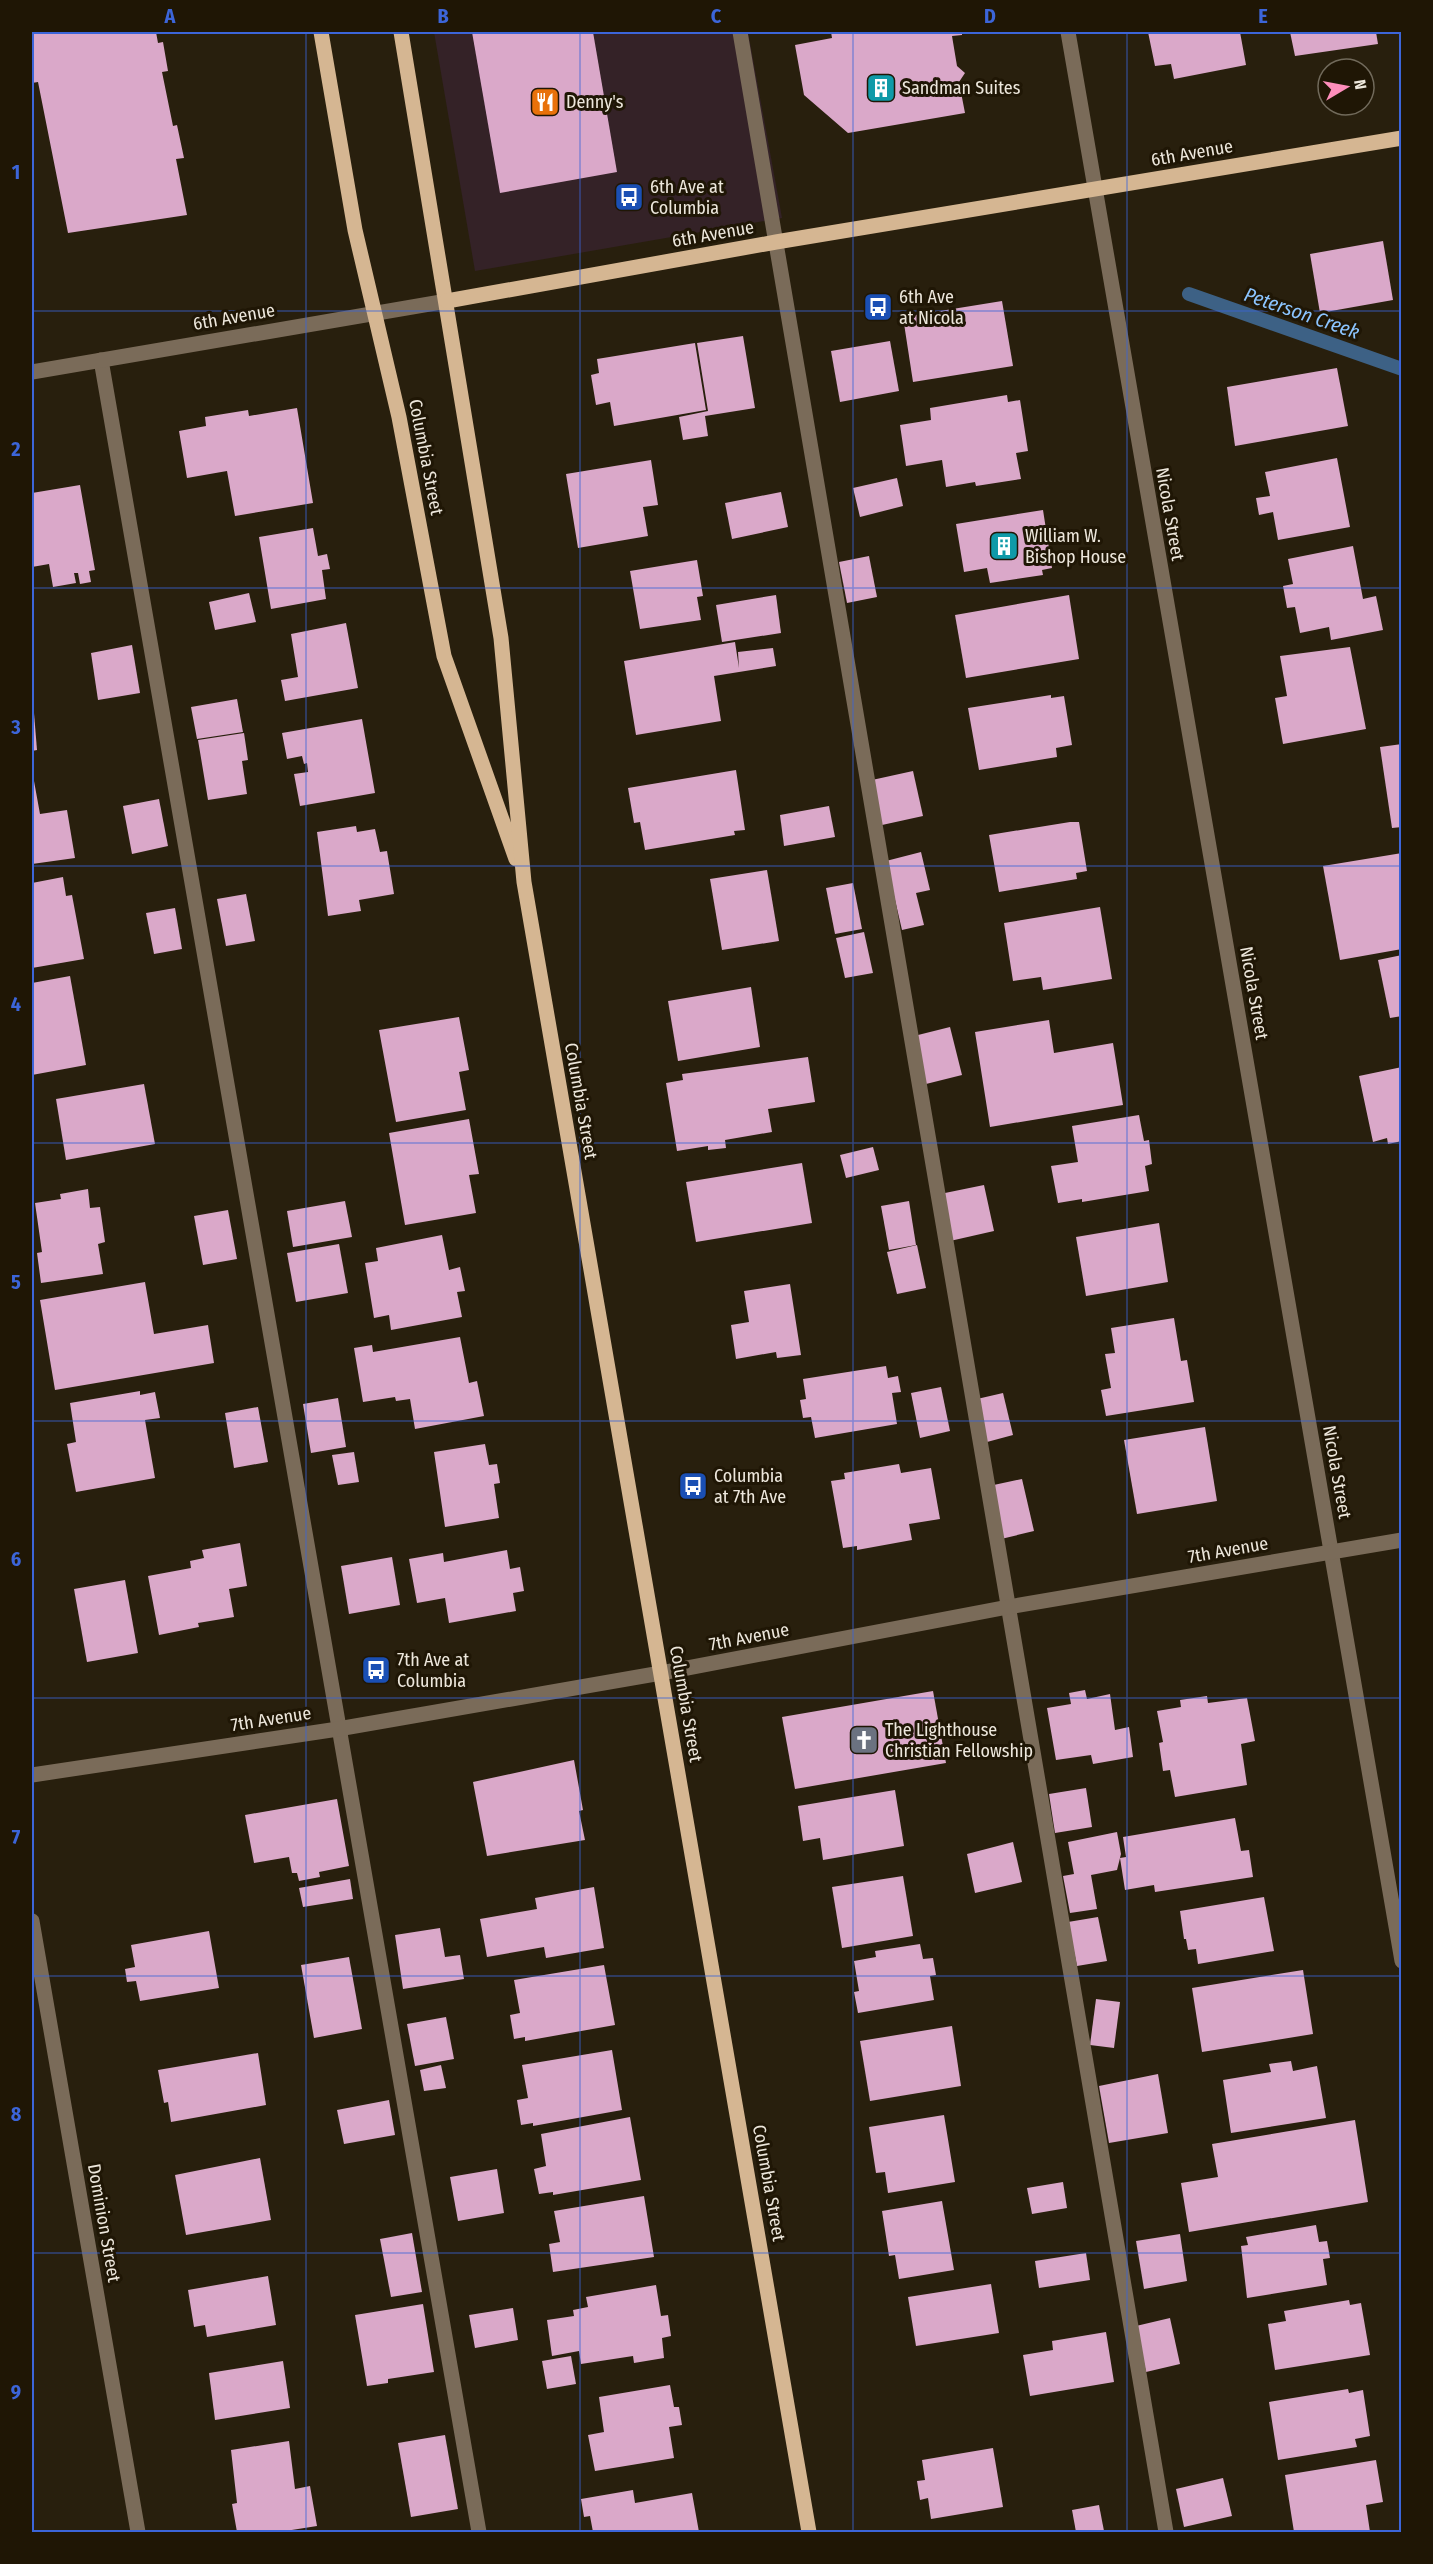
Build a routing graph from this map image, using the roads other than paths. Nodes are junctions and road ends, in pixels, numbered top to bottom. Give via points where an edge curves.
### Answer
1 (321, 32) edge
2 (401, 32) edge
3 (740, 32) edge
4 (1068, 32) edge
5 (1401, 138) edge
6 (1094, 190) junction
7 (776, 242) junction
8 (447, 301) junction
9 (375, 312) junction
10 (101, 360) junction
11 (32, 372) edge
12 (524, 882) junction
13 (1401, 1540) edge
14 (1332, 1552) junction
15 (1008, 1607) junction
16 (661, 1673) junction
17 (338, 1729) junction
18 (32, 1775) edge
19 (32, 1921) edge
20 (1401, 1961) edge
21 (138, 2532) edge
22 (479, 2532) edge
23 (809, 2532) edge
24 (1166, 2532) edge

1 - 9 main road, Columbia Street via 356,230
2 - 8 main road, Columbia Street
3 - 7 street
4 - 6 street, Nicola Street
5 - 6 main road, 6th Avenue
6 - 7 main road, 6th Avenue
6 - 14 street, Nicola Street
7 - 8 main road, 6th Avenue
7 - 15 street
8 - 9 street, 6th Avenue
8 - 12 main road, Columbia Street via 458,389 501,638
9 - 10 street, 6th Avenue
9 - 12 main road, Columbia Street via 444,656
10 - 11 street, 6th Avenue
10 - 17 street
12 - 16 main road, Columbia Street
13 - 14 street, 7th Avenue
14 - 15 street, 7th Avenue
14 - 20 street, Nicola Street
15 - 16 street, 7th Avenue
15 - 24 street
16 - 17 street, 7th Avenue
16 - 23 main road, Columbia Street
17 - 18 street, 7th Avenue
17 - 22 street
19 - 21 street, Dominion Street

